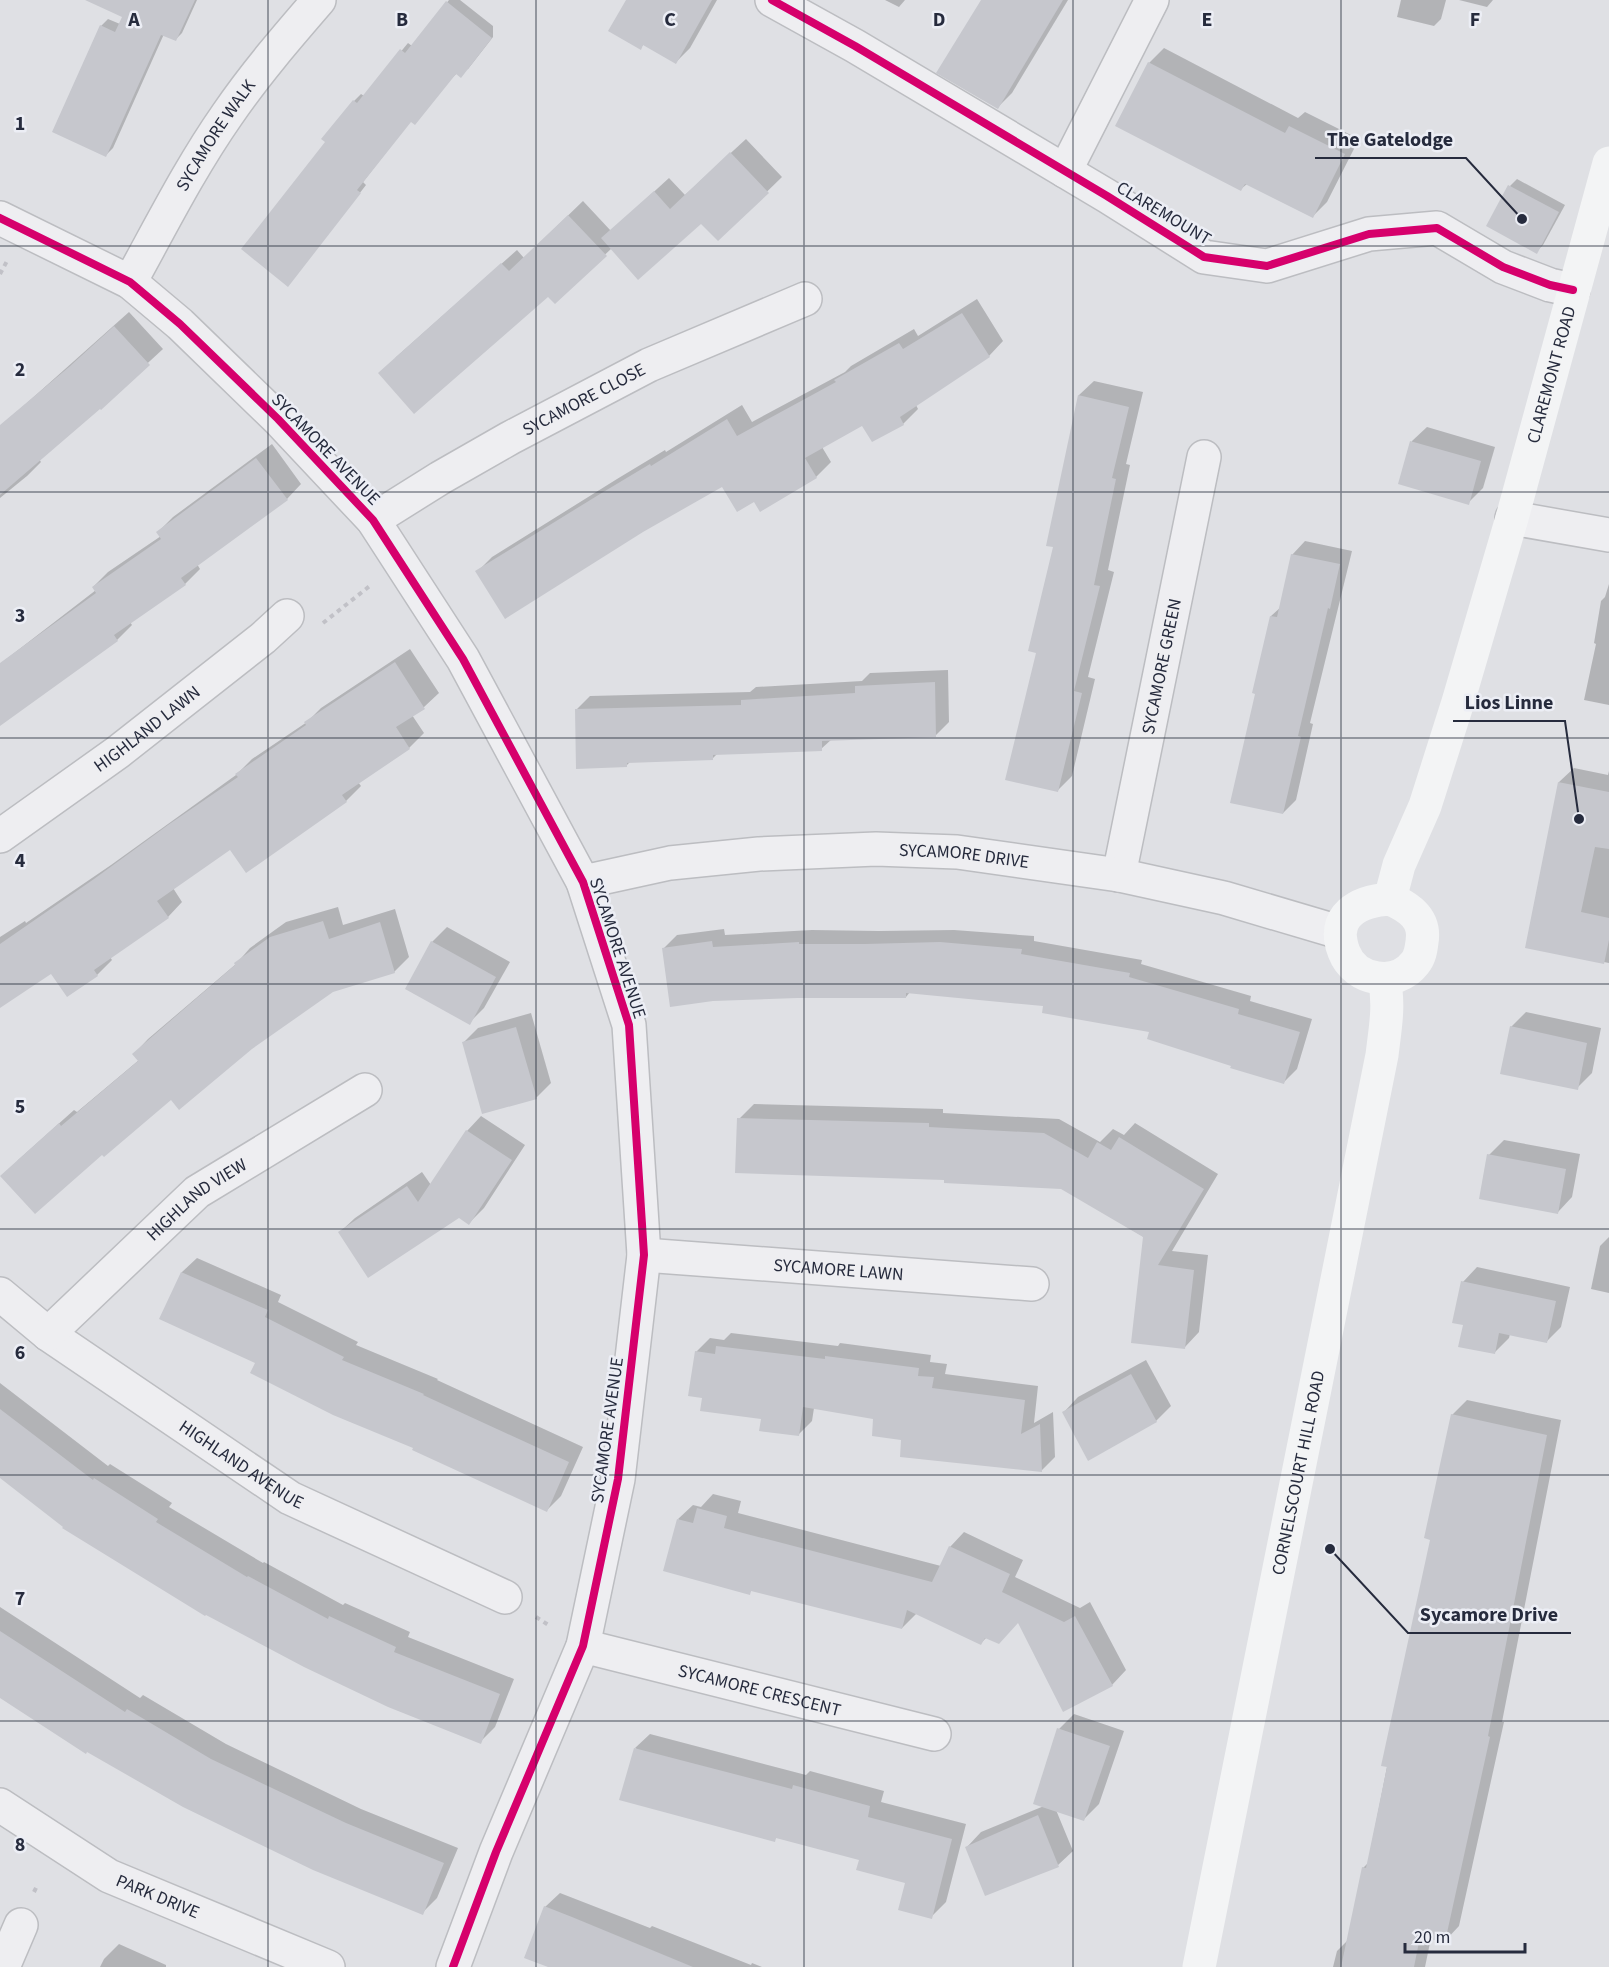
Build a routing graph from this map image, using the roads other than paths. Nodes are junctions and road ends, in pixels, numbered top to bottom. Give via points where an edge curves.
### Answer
1 (319, 0) edge
2 (772, 0) edge
3 (1152, 0) edge
4 (1609, 163) edge
5 (1065, 171) junction
6 (0, 218) edge
7 (130, 282) junction
8 (1573, 290) junction
9 (805, 299) dead end
10 (1204, 457) dead end
11 (1512, 518) junction
12 (373, 520) junction
13 (1609, 536) edge
14 (287, 616) dead end
15 (0, 836) edge
16 (1119, 875) junction
17 (583, 882) junction
18 (1390, 899) junction
19 (1340, 932) junction
20 (1383, 979) junction
21 (365, 1090) dead end
22 (644, 1255) junction
23 (1032, 1284) dead end
24 (0, 1294) edge
25 (48, 1334) junction
26 (505, 1597) road end
27 (583, 1646) junction
28 (934, 1734) dead end
29 (0, 1805) edge
30 (21, 1925) dead end
31 (3, 1967) edge
32 (328, 1967) edge
33 (453, 1967) edge
34 (1199, 1967) edge

1 - 7 street, SYCAMORE WALK via 258,71 227,115
2 - 5 street, CLAREMOUNT
3 - 5 street
4 - 8 main road, CLAREMONT ROAD
5 - 8 street, CLAREMOUNT via 1204,256 1268,266 1369,234 1437,228 1503,267
6 - 7 street, SYCAMORE AVENUE
7 - 12 street, SYCAMORE AVENUE via 278,418
8 - 11 main road, CLAREMONT ROAD
9 - 12 street, SYCAMORE CLOSE via 649,365 510,438
10 - 16 street, SYCAMORE GREEN
11 - 13 street
11 - 18 main road via 1425,806 1399,865
12 - 17 street, SYCAMORE AVENUE via 463,659
14 - 15 street, HIGHLAND LAWN via 118,752
16 - 17 street, SYCAMORE DRIVE via 957,852 876,849 670,863
16 - 19 street, SYCAMORE DRIVE via 1224,898
17 - 22 street, SYCAMORE AVENUE via 628,1025
18 - 19 main road via 1362,904 1346,918
18 - 20 main road via 1414,914 1422,924 1423,937 1413,965 1400,975
19 - 20 main road via 1350,965 1370,977
20 - 34 main road, CORNELSCOURT HILL ROAD via 1388,995 1382,1055
21 - 25 street, HIGHLAND VIEW via 197,1192
22 - 23 street, SYCAMORE LAWN
22 - 27 street, SYCAMORE AVENUE via 618,1479
24 - 25 street, HIGHLAND AVENUE
25 - 26 street, HIGHLAND AVENUE via 290,1498
27 - 28 street, SYCAMORE CRESCENT
27 - 33 street, SYCAMORE AVENUE via 496,1852
29 - 32 street, PARK DRIVE via 109,1876
30 - 31 street

